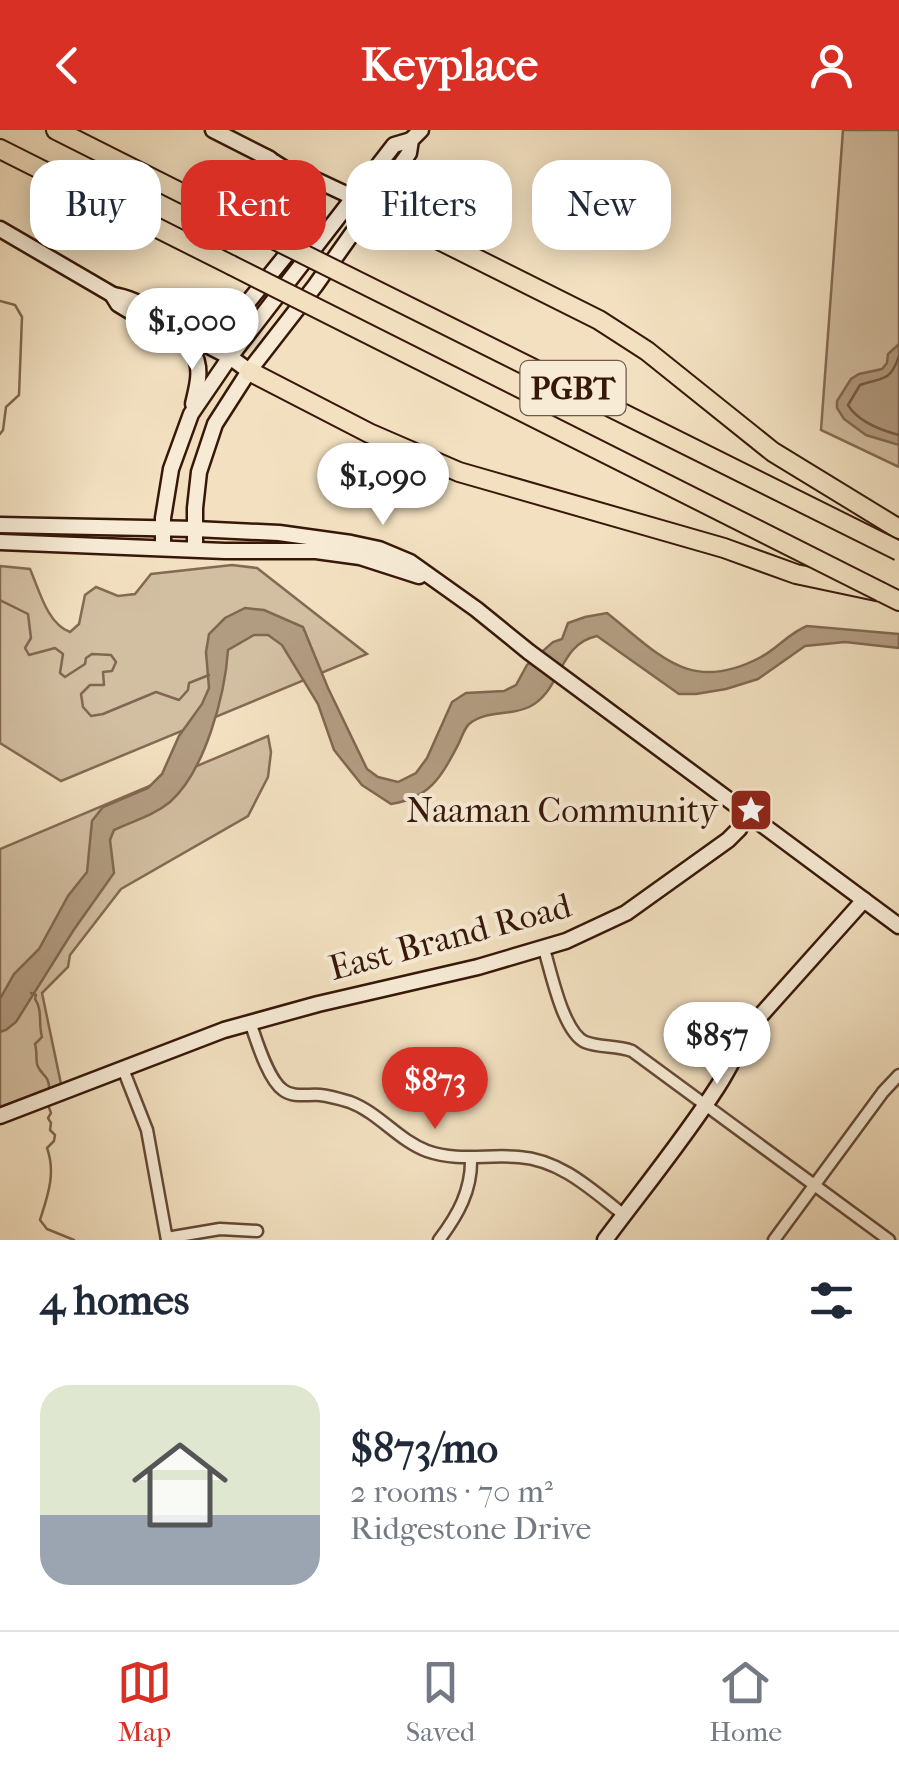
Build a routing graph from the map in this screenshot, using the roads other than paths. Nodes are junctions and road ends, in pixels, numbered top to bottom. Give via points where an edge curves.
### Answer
1 (56, 130) edge
2 (213, 130) edge
3 (416, 135) edge
4 (0, 149) edge
5 (266, 157) junction
6 (386, 160) edge
7 (405, 160) edge
8 (346, 194) edge
9 (346, 222) edge
10 (0, 229) edge
11 (346, 232) edge
12 (458, 250) edge
13 (113, 296) junction
14 (230, 357) junction
15 (249, 371) junction
16 (191, 414) junction
17 (0, 525) edge
18 (163, 528) junction
19 (196, 529) junction
20 (899, 529) edge
21 (0, 542) edge
22 (163, 547) junction
23 (196, 549) junction
24 (899, 551) edge
25 (439, 582) junction
26 (881, 592) junction
27 (899, 601) edge
28 (748, 814) junction
29 (864, 900) junction
30 (899, 926) edge
31 (544, 949) junction
32 (250, 1022) junction
33 (124, 1069) junction
34 (899, 1075) edge
35 (706, 1104) junction
36 (0, 1116) edge
37 (472, 1158) junction
38 (815, 1184) junction
39 (624, 1215) junction
40 (257, 1231) dead end
41 (167, 1239) edge
42 (439, 1240) edge
43 (605, 1240) edge
44 (774, 1240) edge
45 (889, 1240) edge

1 - 24 highway, PGBT, bridge
2 - 5 main road
3 - 6 main road via 394,145
3 - 7 main road
4 - 26 highway, PGBT, bridge
5 - 8 main road
5 - 13 main road via 307,187 315,214 232,322 203,329
9 - 14 main road
10 - 13 main road
11 - 15 main road via 315,286
12 - 20 highway via 599,320 773,452
13 - 14 main road
13 - 16 main road via 192,348 200,370
14 - 15 main road
14 - 16 main road
15 - 19 main road via 203,454
15 - 26 highway, bridge via 368,434 459,472 796,574
16 - 18 main road via 171,468
17 - 18 main road
18 - 19 main road
18 - 22 main road
19 - 23 main road
19 - 25 main road via 351,543 410,562
21 - 22 main road
22 - 23 main road
23 - 25 main road via 339,553
25 - 28 main road
26 - 27 highway, PGBT
28 - 29 main road
28 - 31 main road, East Brand Road via 728,840 646,900
29 - 30 main road
29 - 35 main road via 753,1024
31 - 32 main road, East Brand Road
31 - 35 street via 576,1037 632,1051
32 - 33 main road, East Brand Road
32 - 37 street via 280,1089 354,1104 417,1146
33 - 36 main road, East Brand Road
33 - 41 street via 147,1130
34 - 38 street
35 - 38 street
35 - 39 main road
37 - 39 street via 547,1162
37 - 42 street via 464,1201
38 - 44 street
38 - 45 street
39 - 43 main road
40 - 41 street via 220,1229

